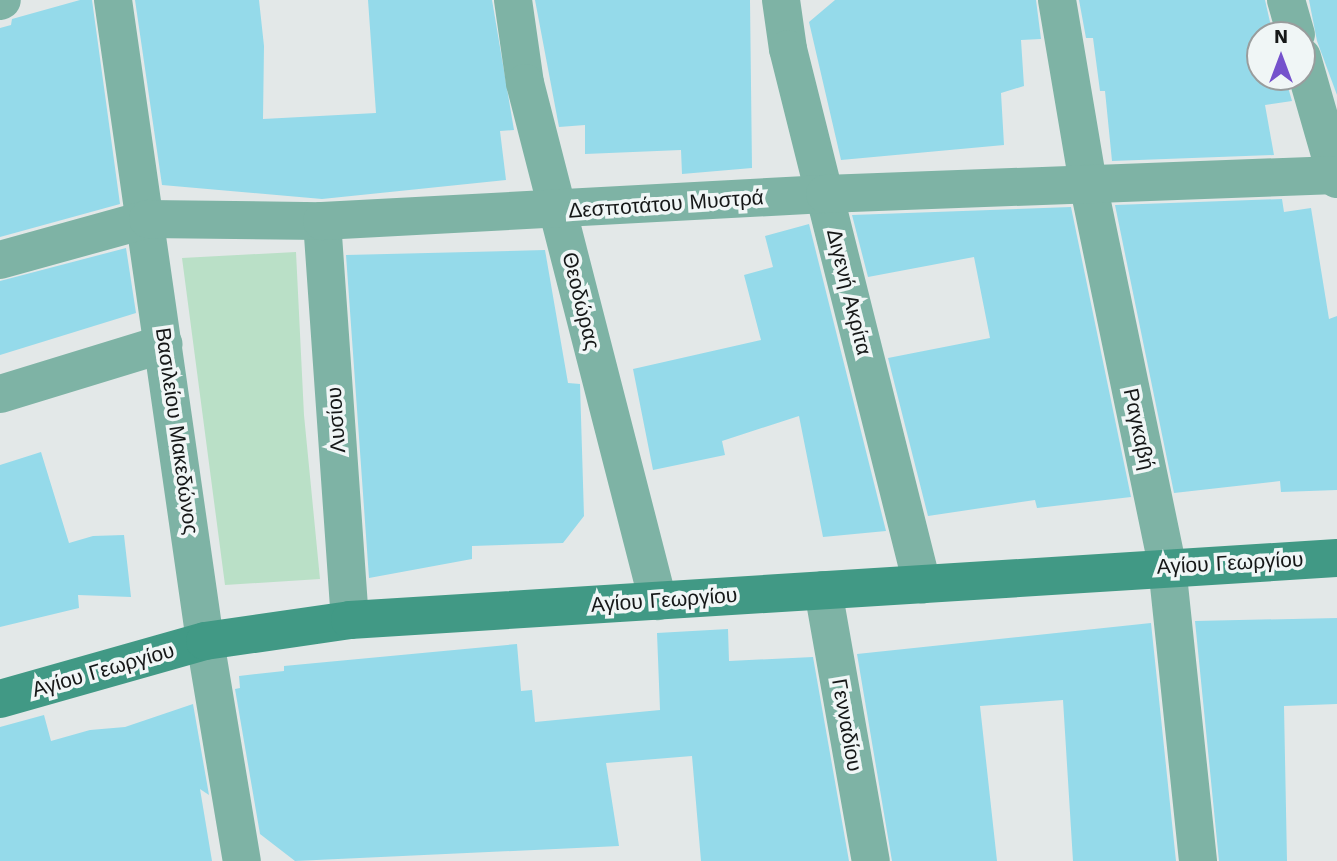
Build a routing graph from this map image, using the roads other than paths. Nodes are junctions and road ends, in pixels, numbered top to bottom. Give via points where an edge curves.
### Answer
1 (113, 0) edge
2 (513, 0) edge
3 (781, 0) edge
4 (1057, 0) edge
5 (1286, 0) edge
6 (1292, 21) edge
7 (1312, 91) edge
8 (1337, 177) edge
9 (1088, 183) junction
10 (825, 194) junction
11 (558, 212) junction
12 (148, 219) junction
13 (322, 221) junction
14 (0, 260) edge
15 (164, 344) junction
16 (0, 394) edge
17 (1337, 558) edge
18 (1167, 566) junction
19 (922, 584) junction
20 (823, 590) junction
21 (658, 601) junction
22 (350, 620) junction
23 (205, 641) junction
24 (0, 699) edge
25 (242, 861) edge
26 (871, 861) edge
27 (1198, 861) edge

1 - 12 street, Βασιλείου Μακεδώνος
2 - 11 street, Θεοδώρας via 525,83
3 - 10 street, Διγενή Ακρίτα via 788,49
4 - 9 street, Ραγκαβή
5 - 6 street
7 - 8 street
8 - 9 street, Δεσποτάτου Μυστρά
9 - 10 street, Δεσποτάτου Μυστρά
9 - 18 street, Ραγκαβή
10 - 11 street, Δεσποτάτου Μυστρά
10 - 19 street, Διγενή Ακρίτα
11 - 13 street, Δεσποτάτου Μυστρά
11 - 21 street, Θεοδώρας
12 - 13 street, Δεσποτάτου Μυστρά
12 - 14 street, Δεσποτάτου Μυστρά
12 - 15 street, Βασιλείου Μακεδώνος
13 - 22 street, Λυσίου
15 - 16 street
15 - 23 street, Βασιλείου Μακεδώνος
17 - 18 street, Αγίου Γεωργίου
18 - 19 street, Αγίου Γεωργίου
18 - 27 street, Ραγκαβή
19 - 20 street, Αγίου Γεωργίου
20 - 21 street, Αγίου Γεωργίου
20 - 26 street, Γενναδίου
21 - 22 street, Αγίου Γεωργίου
22 - 23 street, Αγίου Γεωργίου
23 - 24 street, Αγίου Γεωργίου
23 - 25 street, Βασιλείου Μακεδώνος

